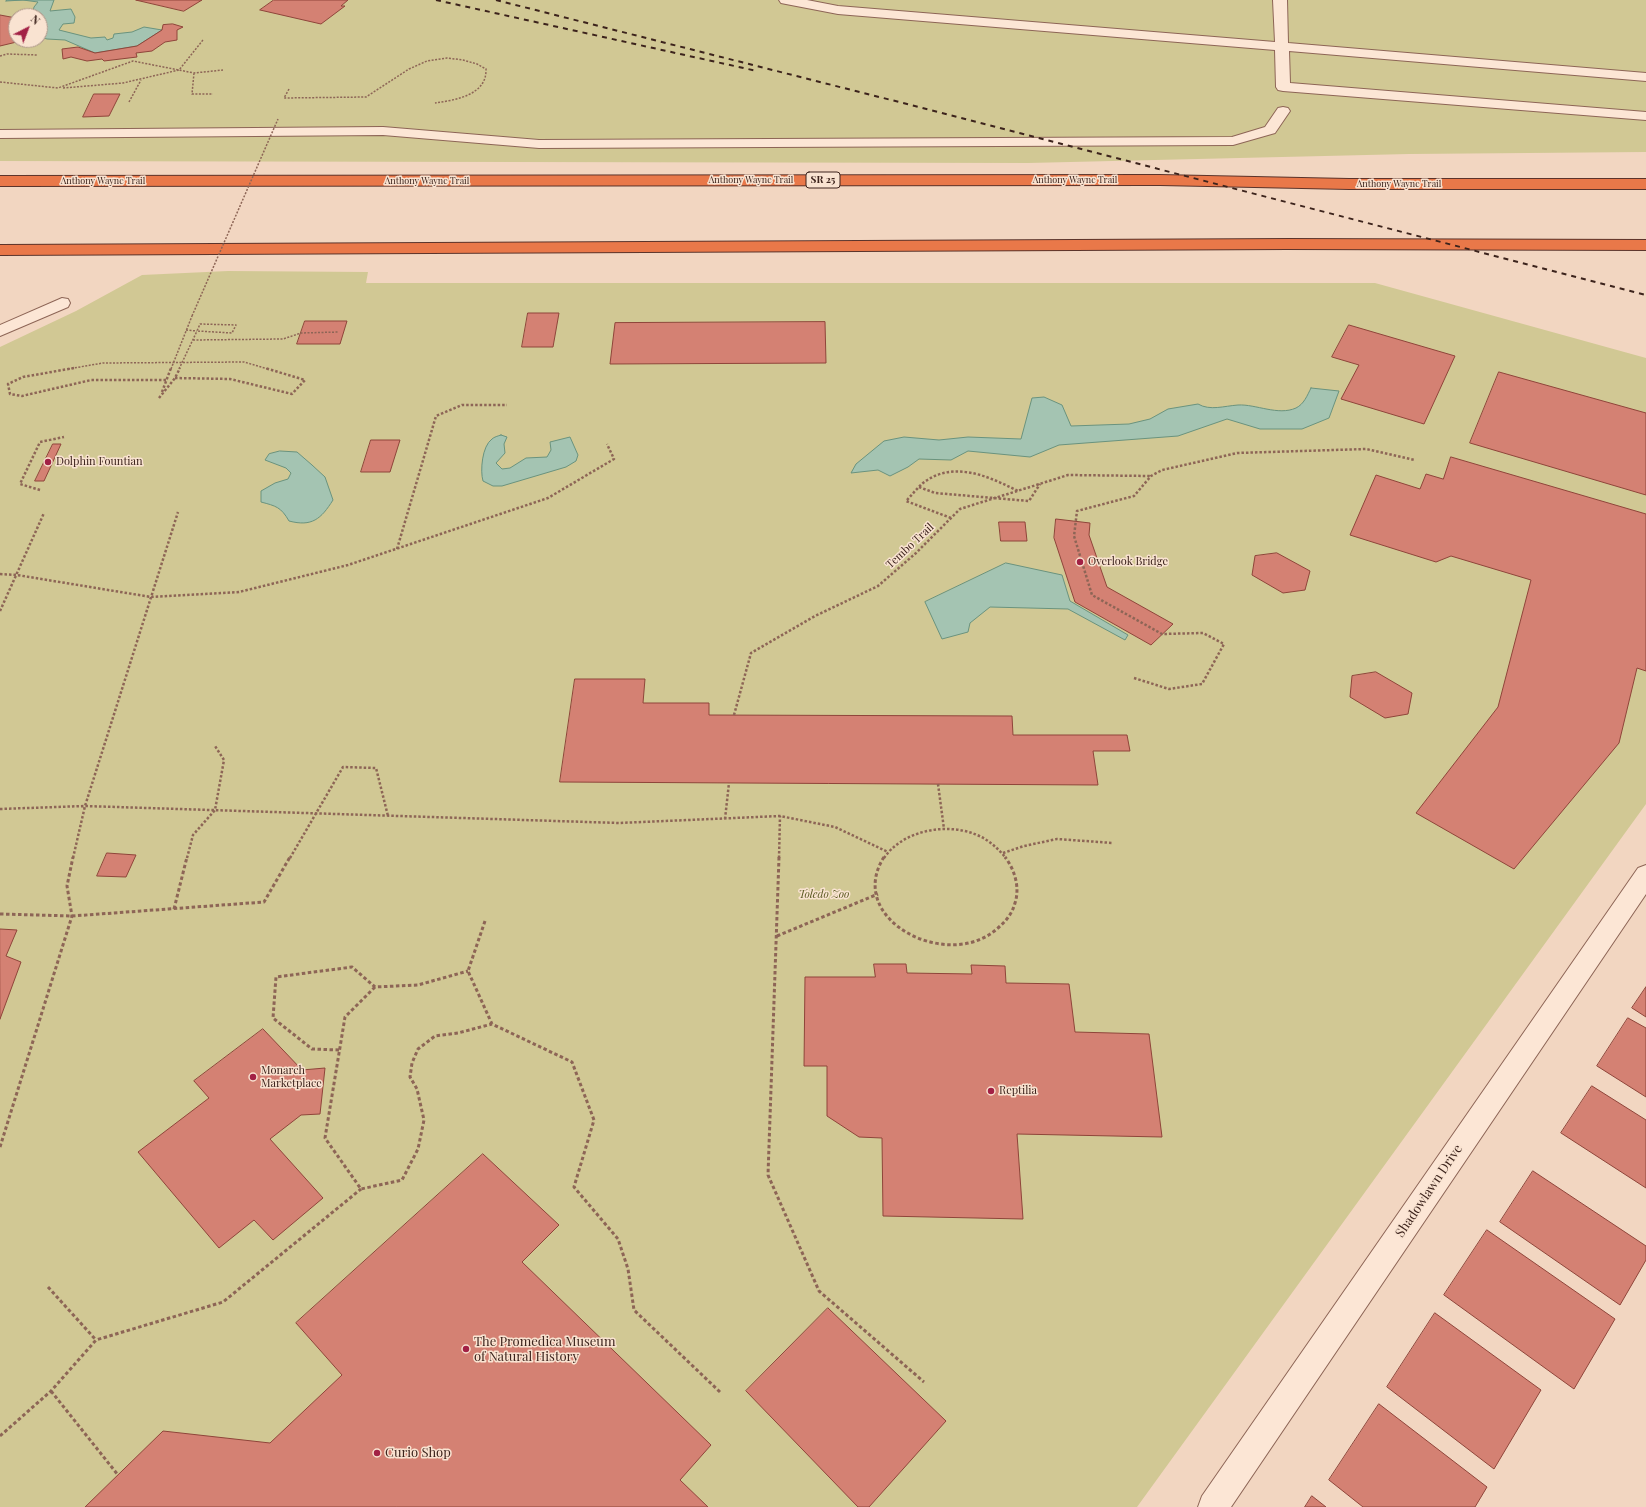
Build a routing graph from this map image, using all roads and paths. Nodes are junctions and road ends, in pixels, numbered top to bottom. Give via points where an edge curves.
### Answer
1 (786, 0) edge
2 (1280, 0) edge
3 (203, 40) dead end
4 (1281, 46) junction
5 (38, 55) dead end
6 (0, 56) edge
7 (179, 70) junction
8 (223, 70) dead end
9 (194, 73) junction
10 (1646, 77) edge
11 (141, 79) junction
12 (0, 82) edge
13 (58, 88) junction
14 (289, 89) dead end
15 (213, 94) dead end
16 (434, 103) dead end
17 (126, 107) dead end
18 (1283, 111) dead end
19 (1646, 116) edge
20 (278, 119) dead end
21 (0, 134) edge
22 (0, 181) edge
23 (1646, 184) edge
24 (1646, 245) edge
25 (0, 250) edge
26 (62, 303) dead end
27 (186, 330) junction
28 (0, 331) edge
29 (339, 332) dead end
30 (193, 340) junction
31 (174, 378) junction
32 (168, 380) junction
33 (162, 392) dead end
34 (159, 398) dead end
35 (507, 405) dead end
36 (64, 437) dead end
37 (607, 444) dead end
38 (1415, 460) dead end
39 (1151, 476) junction
40 (1040, 484) junction
41 (919, 488) junction
42 (40, 490) dead end
43 (1018, 491) junction
44 (993, 498) junction
45 (178, 512) dead end
46 (44, 513) dead end
47 (951, 518) junction
48 (397, 549) junction
49 (0, 574) edge
50 (16, 575) junction
51 (151, 597) junction
52 (0, 611) edge
53 (1134, 678) dead end
54 (734, 715) dead end
55 (215, 746) dead end
56 (729, 783) dead end
57 (938, 784) dead end
58 (85, 806) junction
59 (0, 809) edge
60 (215, 810) junction
61 (315, 814) junction
62 (388, 816) junction
63 (780, 816) junction
64 (725, 819) junction
65 (944, 829) junction
66 (1113, 843) dead end
67 (888, 852) junction
68 (1003, 853) junction
69 (1646, 875) edge
70 (878, 894) junction
71 (174, 909) junction
72 (0, 914) edge
73 (72, 916) junction
74 (485, 921) dead end
75 (777, 936) junction
76 (468, 972) junction
77 (375, 987) junction
78 (492, 1024) junction
79 (339, 1050) junction
80 (0, 1147) edge
81 (361, 1189) junction
82 (48, 1288) dead end
83 (96, 1340) junction
84 (924, 1382) dead end
85 (50, 1391) junction
86 (720, 1392) dead end
87 (0, 1436) edge
88 (118, 1475) dead end
89 (1213, 1507) edge

1 - 4 street via 838,10
2 - 4 street
3 - 7 path
4 - 10 street
4 - 19 street via 1283,88
5 - 6 path
7 - 9 path
7 - 11 path
7 - 13 path via 133,61
8 - 9 path
9 - 15 path via 192,94
11 - 13 path via 123,84
11 - 17 path
12 - 13 path
14 - 16 path via 284,98 366,97 409,69 427,61 447,58 463,60 486,69 488,76 477,90 449,101
18 - 21 street via 1270,130 1233,141 539,144 383,131
20 - 27 path, bridge
22 - 23 highway, Anthony Wayne Trail / SR 25 via 1160,180 1349,184
24 - 25 highway via 1289,244
26 - 28 street
27 - 30 path via 194,331 202,331 209,331 232,332 236,325 200,324 198,329 195,335
27 - 32 path
29 - 30 path via 301,333 283,339
30 - 31 path
31 - 32 path, bridge via 230,379 292,394 306,380 244,362 103,363 24,377 8,384 10,394 22,396 91,380
31 - 34 path
32 - 33 path
35 - 48 path via 462,405 436,416
36 - 42 path via 40,442 20,484
37 - 48 path via 614,459 548,498
38 - 39 path via 1366,449 1237,453 1162,470
39 - 40 path, Tembo Trail via 1068,475
39 - 53 path via 1134,496 1077,511 1074,536 1092,595 1162,634 1203,633 1224,644 1202,684 1169,689
40 - 43 path, Tembo Trail
40 - 44 path via 1029,501
41 - 43 path via 924,482 941,473 958,469 992,477
41 - 44 path via 935,493
41 - 47 path via 906,502
43 - 44 path, Tembo Trail
44 - 47 path, Tembo Trail via 960,508
45 - 51 path
46 - 50 path
47 - 54 path, Tembo Trail via 878,586 815,616 751,653
48 - 51 path via 348,565 239,592
49 - 50 path
50 - 51 path
50 - 52 path
51 - 58 path
55 - 60 path via 224,760
56 - 64 path
57 - 65 path
58 - 59 path
58 - 60 path
58 - 73 path via 67,886
60 - 61 path
60 - 71 path via 193,835
61 - 62 path
61 - 62 path via 343,767 376,768
61 - 71 path via 264,902
62 - 64 path via 619,823
63 - 64 path
63 - 67 path via 835,826
63 - 75 path
65 - 67 path via 923,831 903,839
65 - 68 path via 967,832 987,840
66 - 68 path via 1056,839
67 - 70 path via 878,868
68 - 70 path via 1014,870 1018,889 1016,907 1004,925 986,937 963,945 938,944 915,938 894,925 881,907
69 - 89 street, Shadowlawn Drive
70 - 75 path
71 - 73 path
72 - 73 path
73 - 80 path
74 - 76 path
75 - 84 path via 768,1175 819,1291
76 - 77 path via 418,985
76 - 78 path
77 - 79 path via 345,1017
77 - 79 path via 352,967 276,977 273,1018 312,1049
78 - 81 path via 435,1036 418,1049 410,1077 417,1089 424,1120 418,1149 402,1180
78 - 86 path via 572,1062 594,1120 574,1187 618,1239 628,1269 634,1310
79 - 81 path via 325,1138
81 - 83 path via 224,1302
82 - 83 path
83 - 85 path
85 - 87 path
85 - 88 path

